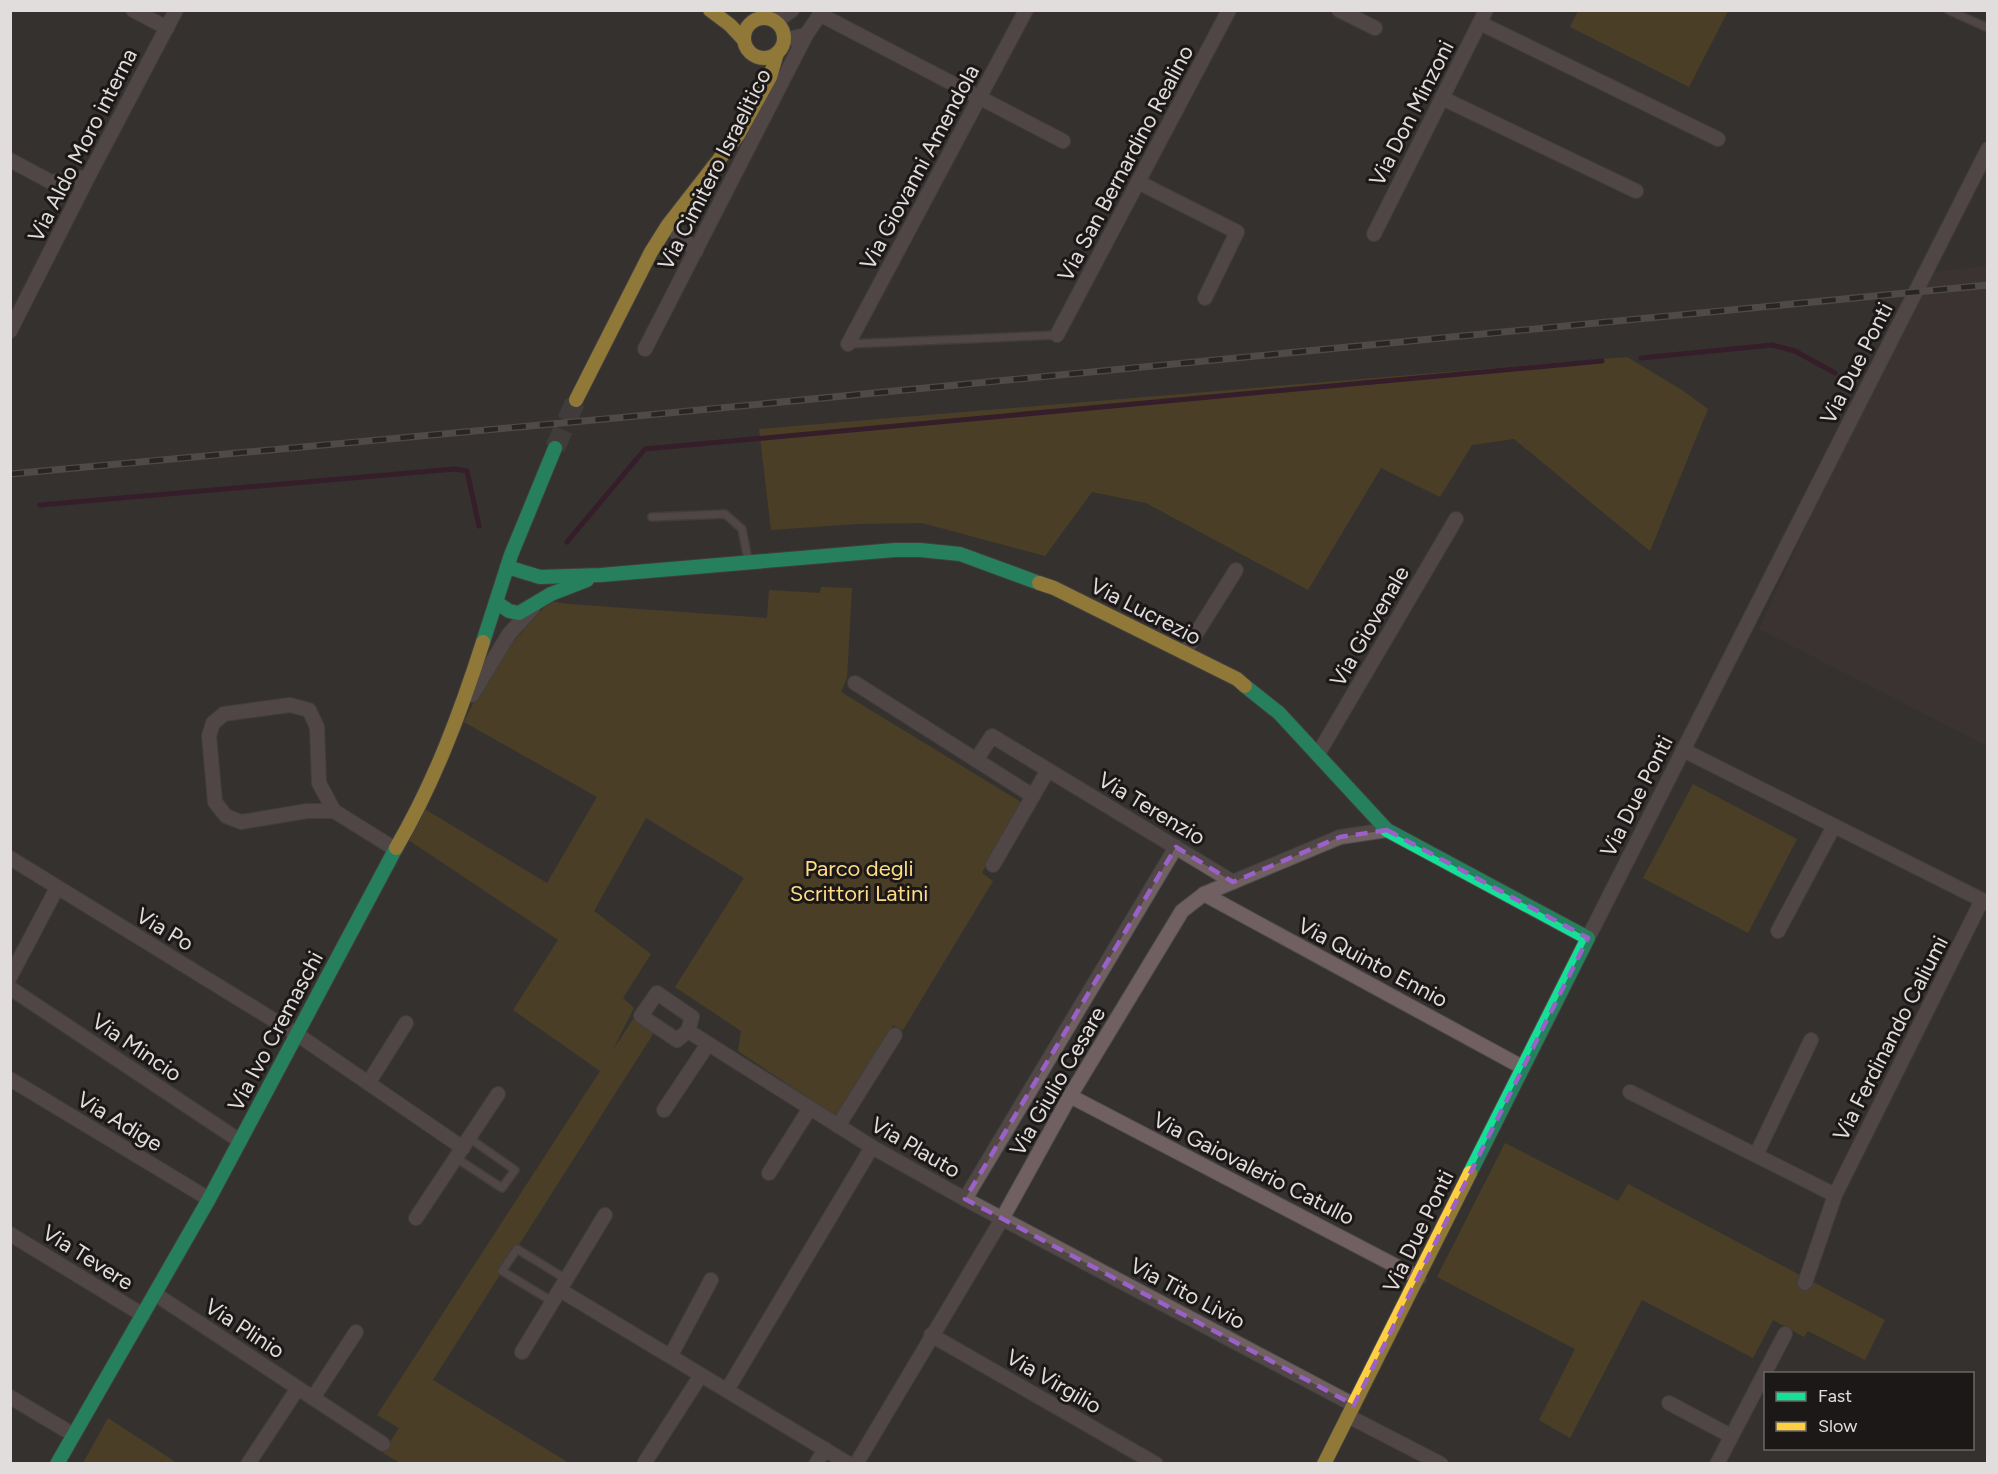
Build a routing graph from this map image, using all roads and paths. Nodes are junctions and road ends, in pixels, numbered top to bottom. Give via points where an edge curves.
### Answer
1 (133, 10) edge
2 (176, 10) edge
3 (710, 10) edge
4 (722, 10) edge
5 (792, 10) edge
6 (1026, 10) edge
7 (1229, 10) edge
8 (1339, 10) edge
9 (1948, 10) edge
10 (822, 13) edge
11 (1483, 16) edge
12 (770, 18) junction
13 (753, 21) junction
14 (167, 28) junction
15 (1375, 28) dead end
16 (1988, 28) edge
17 (806, 35) junction
18 (744, 40) junction
19 (781, 47) junction
20 (756, 56) junction
21 (1442, 98) junction
22 (980, 99) junction
23 (753, 109) junction
24 (1718, 139) dead end
25 (1063, 141) dead end
26 (1988, 149) edge
27 (10, 160) edge
28 (88, 177) junction
29 (1138, 182) junction
30 (1636, 191) dead end
31 (668, 225) junction
32 (1374, 234) dead end
33 (696, 251) junction
34 (1205, 298) dead end
35 (10, 331) edge
36 (1058, 335) joint
37 (848, 344) joint
38 (645, 349) dead end
39 (576, 400) tunnel mouth
40 (555, 448) tunnel mouth
41 (652, 517) dead end
42 (1456, 519) dead end
43 (749, 562) junction
44 (507, 567) junction
45 (1236, 570) dead end
46 (601, 575) junction
47 (542, 598) junction
48 (496, 602) junction
49 (1184, 653) junction
50 (855, 683) dead end
51 (458, 718) junction
52 (1683, 750) junction
53 (1318, 754) junction
54 (976, 760) junction
55 (1048, 770) junction
56 (1033, 795) junction
57 (334, 811) junction
58 (1834, 826) junction
59 (1387, 830) junction
60 (1176, 847) junction
61 (395, 849) junction
62 (10, 858) edge
63 (993, 865) dead end
64 (1233, 882) junction
65 (57, 888) junction
66 (1204, 894) junction
67 (1985, 902) edge
68 (1778, 931) dead end
69 (1588, 938) junction
70 (10, 977) edge
71 (10, 988) edge
72 (406, 1023) dead end
73 (688, 1031) dead end
74 (298, 1035) junction
75 (895, 1035) dead end
76 (1811, 1040) dead end
77 (708, 1044) junction
78 (1522, 1067) junction
79 (10, 1079) edge
80 (369, 1082) junction
81 (1630, 1092) dead end
82 (498, 1094) dead end
83 (1070, 1096) junction
84 (810, 1108) junction
85 (664, 1110) dead end
86 (838, 1126) junction
87 (240, 1141) junction
88 (872, 1147) junction
89 (463, 1148) junction
90 (1756, 1155) junction
91 (769, 1173) dead end
92 (1835, 1195) junction
93 (208, 1199) junction
94 (965, 1199) junction
95 (605, 1215) dead end
96 (416, 1218) dead end
97 (1002, 1219) junction
98 (10, 1234) edge
99 (1419, 1278) junction
100 (711, 1280) dead end
101 (1805, 1283) dead end
102 (563, 1284) junction
103 (155, 1294) junction
104 (553, 1302) junction
105 (143, 1316) junction
106 (356, 1332) dead end
107 (1785, 1334) dead end
108 (931, 1335) junction
109 (522, 1352) dead end
110 (671, 1355) junction
111 (1765, 1372) edge
112 (1764, 1374) edge
113 (701, 1375) junction
114 (298, 1388) junction
115 (727, 1390) junction
116 (10, 1397) edge
117 (313, 1398) junction
118 (1669, 1403) dead end
119 (1351, 1410) junction
120 (74, 1435) junction
121 (1731, 1436) junction
122 (383, 1444) dead end
123 (825, 1449) junction
124 (645, 1462) edge
125 (57, 1464) edge
126 (248, 1464) edge
127 (816, 1464) edge
128 (849, 1464) edge
129 (856, 1464) edge
130 (1156, 1464) edge
131 (1324, 1464) edge
132 (1441, 1464) edge
133 (1717, 1464) edge

1 - 14 street
2 - 14 street, Via Aldo Moro interna
3 - 18 street
4 - 13 street
5 - 12 street
6 - 22 street, Via Giovanni Amendola
7 - 29 street, Via San Bernardino Realino
8 - 15 street
9 - 16 lane
10 - 17 street, Via Cimitero Israelitico
10 - 22 street
11 - 21 street, Via Don Minzoni
11 - 24 street
12 - 13 street
12 - 19 street via 782,29
13 - 18 street
14 - 28 street, Via Aldo Moro interna
17 - 19 street
17 - 33 street, Via Cimitero Israelitico
18 - 20 street
19 - 20 street via 767,57
19 - 23 street, Via Cimitero Israelitico
20 - 23 street, Via Cimitero Israelitico
21 - 30 street
21 - 32 street, Via Don Minzoni
22 - 25 street
22 - 37 street, Via Giovanni Amendola
23 - 31 street, Via Cimitero Israelitico via 723,157
26 - 52 street, Via Due Ponti
27 - 28 street via 51,182
28 - 35 street, Via Aldo Moro interna
29 - 34 street via 1237,232
29 - 36 street, Via San Bernardino Realino
31 - 33 street
31 - 39 street, Via Cimitero Israelitico
33 - 38 street, Via Cimitero Israelitico
36 - 37 lane
40 - 44 street
41 - 43 lane via 725,514 741,530
42 - 53 street, Via Giovenale
43 - 46 street, Via Lucrezio
43 - 49 street, Via Lucrezio via 895,550 960,555 1054,588
44 - 46 street, Via Lucrezio via 540,577
44 - 48 street
45 - 49 street
46 - 47 street, Via Lucrezio
47 - 48 street, Via Lucrezio via 519,613
47 - 51 street, Via Lucrezio via 509,634
48 - 51 street, Via Ivo Cremaschi
49 - 53 street, Via Lucrezio via 1237,680 1279,713
50 - 54 street
51 - 61 street, Via Ivo Cremaschi via 411,824
52 - 58 street, Via Ferdinando Caliumi
52 - 69 street, Via Due Ponti
53 - 59 street, Via Lucrezio
54 - 55 street, Via Terenzio via 993,736
54 - 56 street
55 - 56 street
55 - 60 street, Via Terenzio
56 - 63 street
57 - 57 street via 319,783 317,727 309,710 290,705 224,714 213,723 209,736 215,802 226,816 241,822
57 - 61 street
58 - 67 street, Via Ferdinando Caliumi
58 - 68 street
59 - 64 street, Via Giulio Cesare via 1340,837
59 - 69 street, Via Lucrezio
60 - 64 street, Via Terenzio
60 - 94 street, Via Giulio Cesare
61 - 74 street, Via Ivo Cremaschi
62 - 65 street, Via Po
64 - 66 street, Via Giulio Cesare
65 - 70 street
65 - 74 street, Via Po
66 - 78 street, Via Quinto Ennio
66 - 83 street, Via Giulio Cesare via 1182,911
67 - 92 street, Via Ferdinando Caliumi
69 - 78 street, Via Due Ponti
71 - 87 street, Via Mincio
72 - 80 street
73 - 77 street, Via Plauto
74 - 80 street, Via Po
74 - 87 street, Via Ivo Cremaschi
75 - 86 street
76 - 90 street
77 - 84 street, Via Plauto
77 - 85 street
78 - 99 street, Via Due Ponti
79 - 93 street, Via Adige
80 - 89 street, Via Po
81 - 90 street
82 - 89 street
83 - 97 street, Via Giulio Cesare
83 - 99 street, Via Gaiovalerio Catullo
84 - 86 street, Via Plauto
84 - 91 street
86 - 88 street, Via Plauto
87 - 93 street, Via Ivo Cremaschi
88 - 94 street, Via Plauto
88 - 115 street
89 - 89 lane via 502,1188 515,1170
89 - 96 street
90 - 92 street
92 - 101 street, Via Ferdinando Caliumi
93 - 103 street, Via Ivo Cremaschi
94 - 97 street, Via Plauto
95 - 102 street
97 - 108 street, Via Giulio Cesare
97 - 119 street, Via Tito Livio
98 - 105 street, Via Tevere
99 - 119 street, Via Due Ponti
100 - 110 street
102 - 104 street
102 - 104 lane via 517,1249 502,1271
102 - 110 street
103 - 105 street, Via Ivo Cremaschi
103 - 114 street, Via Plinio
104 - 109 street
105 - 120 street, Via Ivo Cremaschi
106 - 117 street
107 - 111 street
108 - 129 street, Via Giulio Cesare
108 - 130 street, Via Virgilio
110 - 113 street
112 - 121 street
113 - 115 street
113 - 124 street
114 - 117 street, Via Plinio
114 - 126 street
115 - 123 street
116 - 120 street
117 - 122 street, Via Plinio
118 - 121 street
119 - 131 street, Via Due Ponti
119 - 132 street, Via Tito Livio
120 - 125 street, Via Ivo Cremaschi
121 - 133 street
123 - 127 street
123 - 128 street

